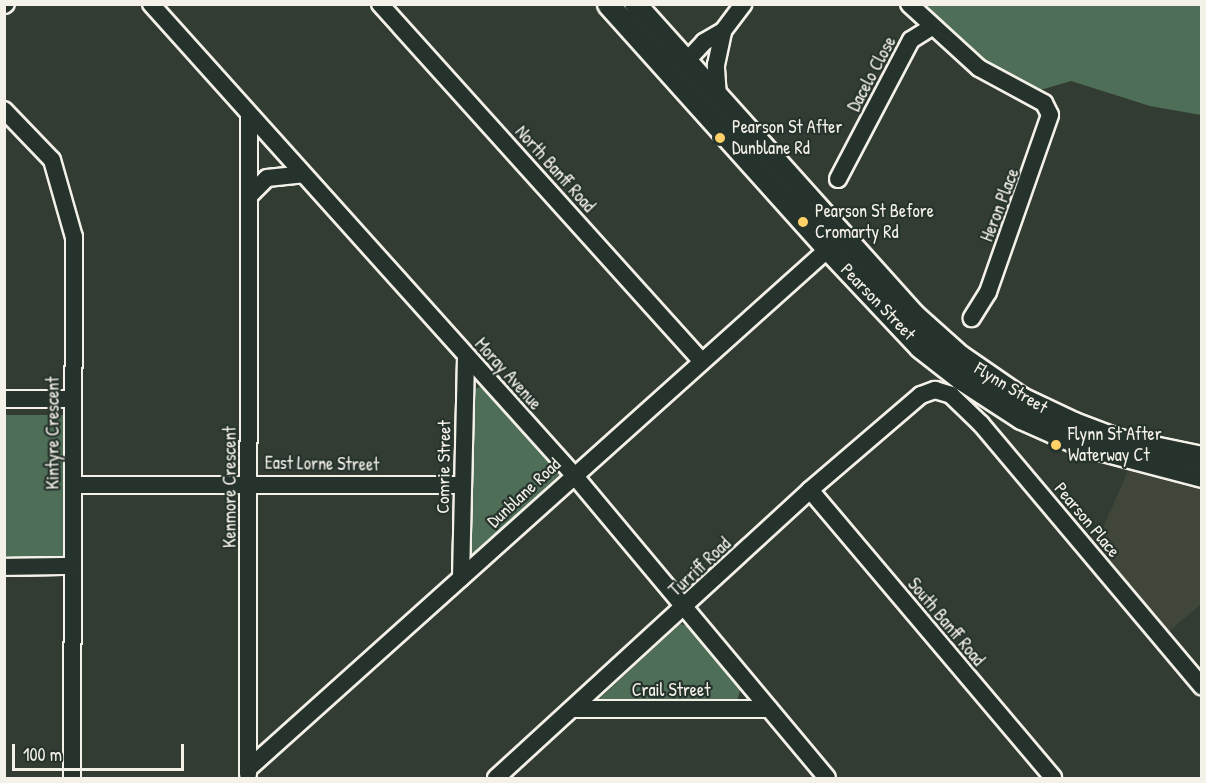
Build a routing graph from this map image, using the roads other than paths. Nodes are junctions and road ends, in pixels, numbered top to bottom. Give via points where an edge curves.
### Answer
1 (151, 4) edge
2 (380, 4) edge
3 (608, 4) edge
4 (635, 4) edge
5 (743, 4) edge
6 (909, 4) edge
7 (932, 27) junction
8 (723, 31) junction
9 (680, 68) junction
10 (718, 97) junction
11 (4, 110) edge
12 (249, 115) junction
13 (303, 174) junction
14 (838, 180) dead end
15 (249, 196) junction
16 (828, 249) junction
17 (972, 318) dead end
18 (466, 356) junction
19 (960, 356) joint
20 (701, 360) junction
21 (961, 379) joint
22 (935, 390) joint
23 (4, 399) edge
24 (72, 399) junction
25 (1202, 457) edge
26 (573, 474) junction
27 (1202, 476) edge
28 (250, 482) junction
29 (73, 485) junction
30 (463, 485) junction
31 (810, 490) junction
32 (71, 566) junction
33 (4, 567) edge
34 (460, 578) junction
35 (685, 608) junction
36 (1202, 686) edge
37 (573, 709) junction
38 (769, 710) junction
39 (248, 774) edge
40 (72, 778) edge
41 (496, 778) edge
42 (827, 778) edge
43 (1053, 778) edge

1 - 12 street, Moray Avenue
2 - 20 street, North Banff Road
3 - 9 main road, Pearson Street
4 - 9 main road, Pearson Street
5 - 8 street
6 - 7 street
7 - 14 street, Dacelo Close via 911,40
7 - 17 street, Heron Place via 979,68 1044,103 1050,128 988,292
8 - 9 street
8 - 10 street via 716,64
9 - 10 main road, Pearson Street
9 - 16 main road, Pearson Street
10 - 19 main road, Pearson Street via 913,314
11 - 24 street, Kintyre Crescent via 52,160 65,191 74,237
12 - 13 street, Moray Avenue
12 - 15 street, Kenmore Crescent
13 - 15 street via 267,178
13 - 18 street, Moray Avenue
15 - 28 street, Kenmore Crescent
16 - 20 street, Dunblane Road
16 - 21 main road, Pearson Street via 920,347
18 - 26 street, Moray Avenue
18 - 30 street, Comrie Street
19 - 25 main road, Flynn Street via 1021,398 1083,426 1146,447
20 - 26 street, Dunblane Road
21 - 27 main road, Flynn Street via 1021,418 1080,444
22 - 31 street, Turriff Road via 921,395
22 - 36 street, Pearson Place via 951,395 981,424
23 - 24 street
24 - 29 street, Kintyre Crescent
26 - 34 street, Dunblane Road
26 - 35 street, Moray Avenue
28 - 29 street, East Lorne Street
28 - 30 street, East Lorne Street
28 - 39 street, Kenmore Crescent
29 - 32 street, Kintyre Crescent
30 - 34 street, Comrie Street
31 - 35 street, Turriff Road
31 - 43 street, South Banff Road
32 - 33 street
32 - 40 street, Kintyre Crescent
34 - 39 street, Dunblane Road
35 - 37 street, Turriff Road
35 - 38 street, Moray Avenue
37 - 38 street, Crail Street
37 - 41 street, Turriff Road
38 - 42 street, Moray Avenue

